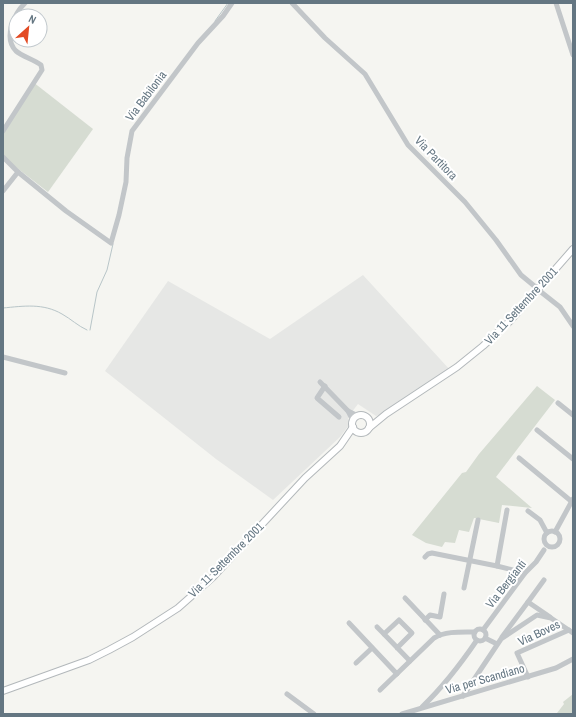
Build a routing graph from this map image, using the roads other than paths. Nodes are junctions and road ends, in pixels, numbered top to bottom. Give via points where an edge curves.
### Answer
1 (25, 3) edge
2 (232, 3) edge
3 (292, 3) edge
4 (556, 3) edge
5 (573, 55) edge
6 (3, 131) edge
7 (3, 157) edge
8 (18, 172) junction
9 (3, 191) edge
10 (573, 248) edge
11 (540, 290) junction
12 (573, 326) edge
13 (3, 357) edge
14 (65, 373) dead end
15 (320, 382) dead end
16 (325, 386) junction
17 (558, 403) dead end
18 (340, 404) junction
19 (332, 410) junction
20 (386, 414) junction
21 (573, 415) edge
22 (339, 417) dead end
23 (368, 419) junction
24 (355, 424) junction
25 (369, 428) junction
26 (537, 430) dead end
27 (519, 458) dead end
28 (573, 459) edge
29 (572, 500) edge
30 (507, 510) dead end
31 (528, 511) dead end
32 (478, 520) dead end
33 (555, 532) junction
34 (547, 533) junction
35 (547, 544) junction
36 (425, 557) dead end
37 (469, 561) junction
38 (497, 566) junction
39 (525, 573) junction
40 (544, 580) dead end
41 (464, 588) dead end
42 (444, 594) dead end
43 (405, 598) dead end
44 (528, 602) junction
45 (552, 618) junction
46 (425, 620) junction
47 (349, 623) dead end
48 (377, 627) dead end
49 (483, 630) junction
50 (475, 632) junction
51 (571, 632) edge
52 (384, 634) junction
53 (440, 635) junction
54 (485, 638) junction
55 (477, 640) junction
56 (499, 642) junction
57 (372, 648) junction
58 (397, 648) junction
59 (573, 659) edge
60 (410, 661) junction
61 (356, 663) dead end
62 (397, 674) junction
63 (528, 677) junction
64 (380, 690) dead end
65 (3, 691) edge
66 (287, 694) dead end
67 (435, 694) junction
68 (463, 696) junction
69 (441, 702) junction
70 (421, 708) junction
71 (314, 714) edge
72 (402, 714) edge

1 - 6 street via 14,19 10,43 18,52 40,65 42,70
2 - 8 street, Via Babilonia via 198,43 132,131 120,215 111,243
3 - 11 street, Via Partitora via 325,38 366,74 408,144 465,202 522,275
4 - 5 street
7 - 8 street
8 - 9 street
10 - 11 main road, Via 11 Settembre 2001
11 - 12 street, Via Partitora via 560,307
11 - 20 main road, Via 11 Settembre 2001 via 471,356
13 - 14 street
15 - 16 street
16 - 18 street
16 - 19 street via 317,398
17 - 21 street
18 - 19 street
18 - 24 street via 348,411
19 - 22 street
20 - 23 main road, Via 11 Settembre 2001
20 - 25 main road, Via 11 Settembre 2001
23 - 24 main road via 364,416
23 - 25 main road
24 - 25 main road, Via 11 Settembre 2001 via 363,433
24 - 65 main road, Via 11 Settembre 2001 via 354,433 305,478 213,577 171,612 133,638 89,660
26 - 28 street
27 - 29 street
29 - 33 street
30 - 38 street
31 - 34 street via 540,520
32 - 37 street
33 - 34 street
33 - 35 street via 560,536 559,543 555,546
34 - 35 street, Via Bergianti via 544,539
35 - 39 street, Via Bergianti via 536,562
36 - 37 street via 432,553
37 - 38 street
37 - 41 street
38 - 39 street
39 - 49 street, Via Bergianti
40 - 44 street
42 - 46 street via 440,617 430,615
43 - 46 street
44 - 45 street
44 - 56 street
45 - 51 street
45 - 56 street via 537,615
46 - 53 street
47 - 57 street
48 - 52 street
49 - 50 street via 477,629
49 - 54 street
50 - 53 street
50 - 55 street
51 - 63 street, Via Boves via 517,653
52 - 58 street
52 - 58 street via 399,620 412,634
53 - 60 street
54 - 55 street
54 - 56 street
55 - 67 street via 457,670
56 - 68 street
57 - 61 street
57 - 62 street
58 - 60 street
59 - 63 street, Via per Scandiano via 556,668
60 - 62 street
62 - 64 street
63 - 68 street, Via per Scandiano
66 - 71 street
67 - 69 street
67 - 70 street
68 - 69 street, Via per Scandiano
69 - 70 street, Via per Scandiano
70 - 72 street, Via per Scandiano

